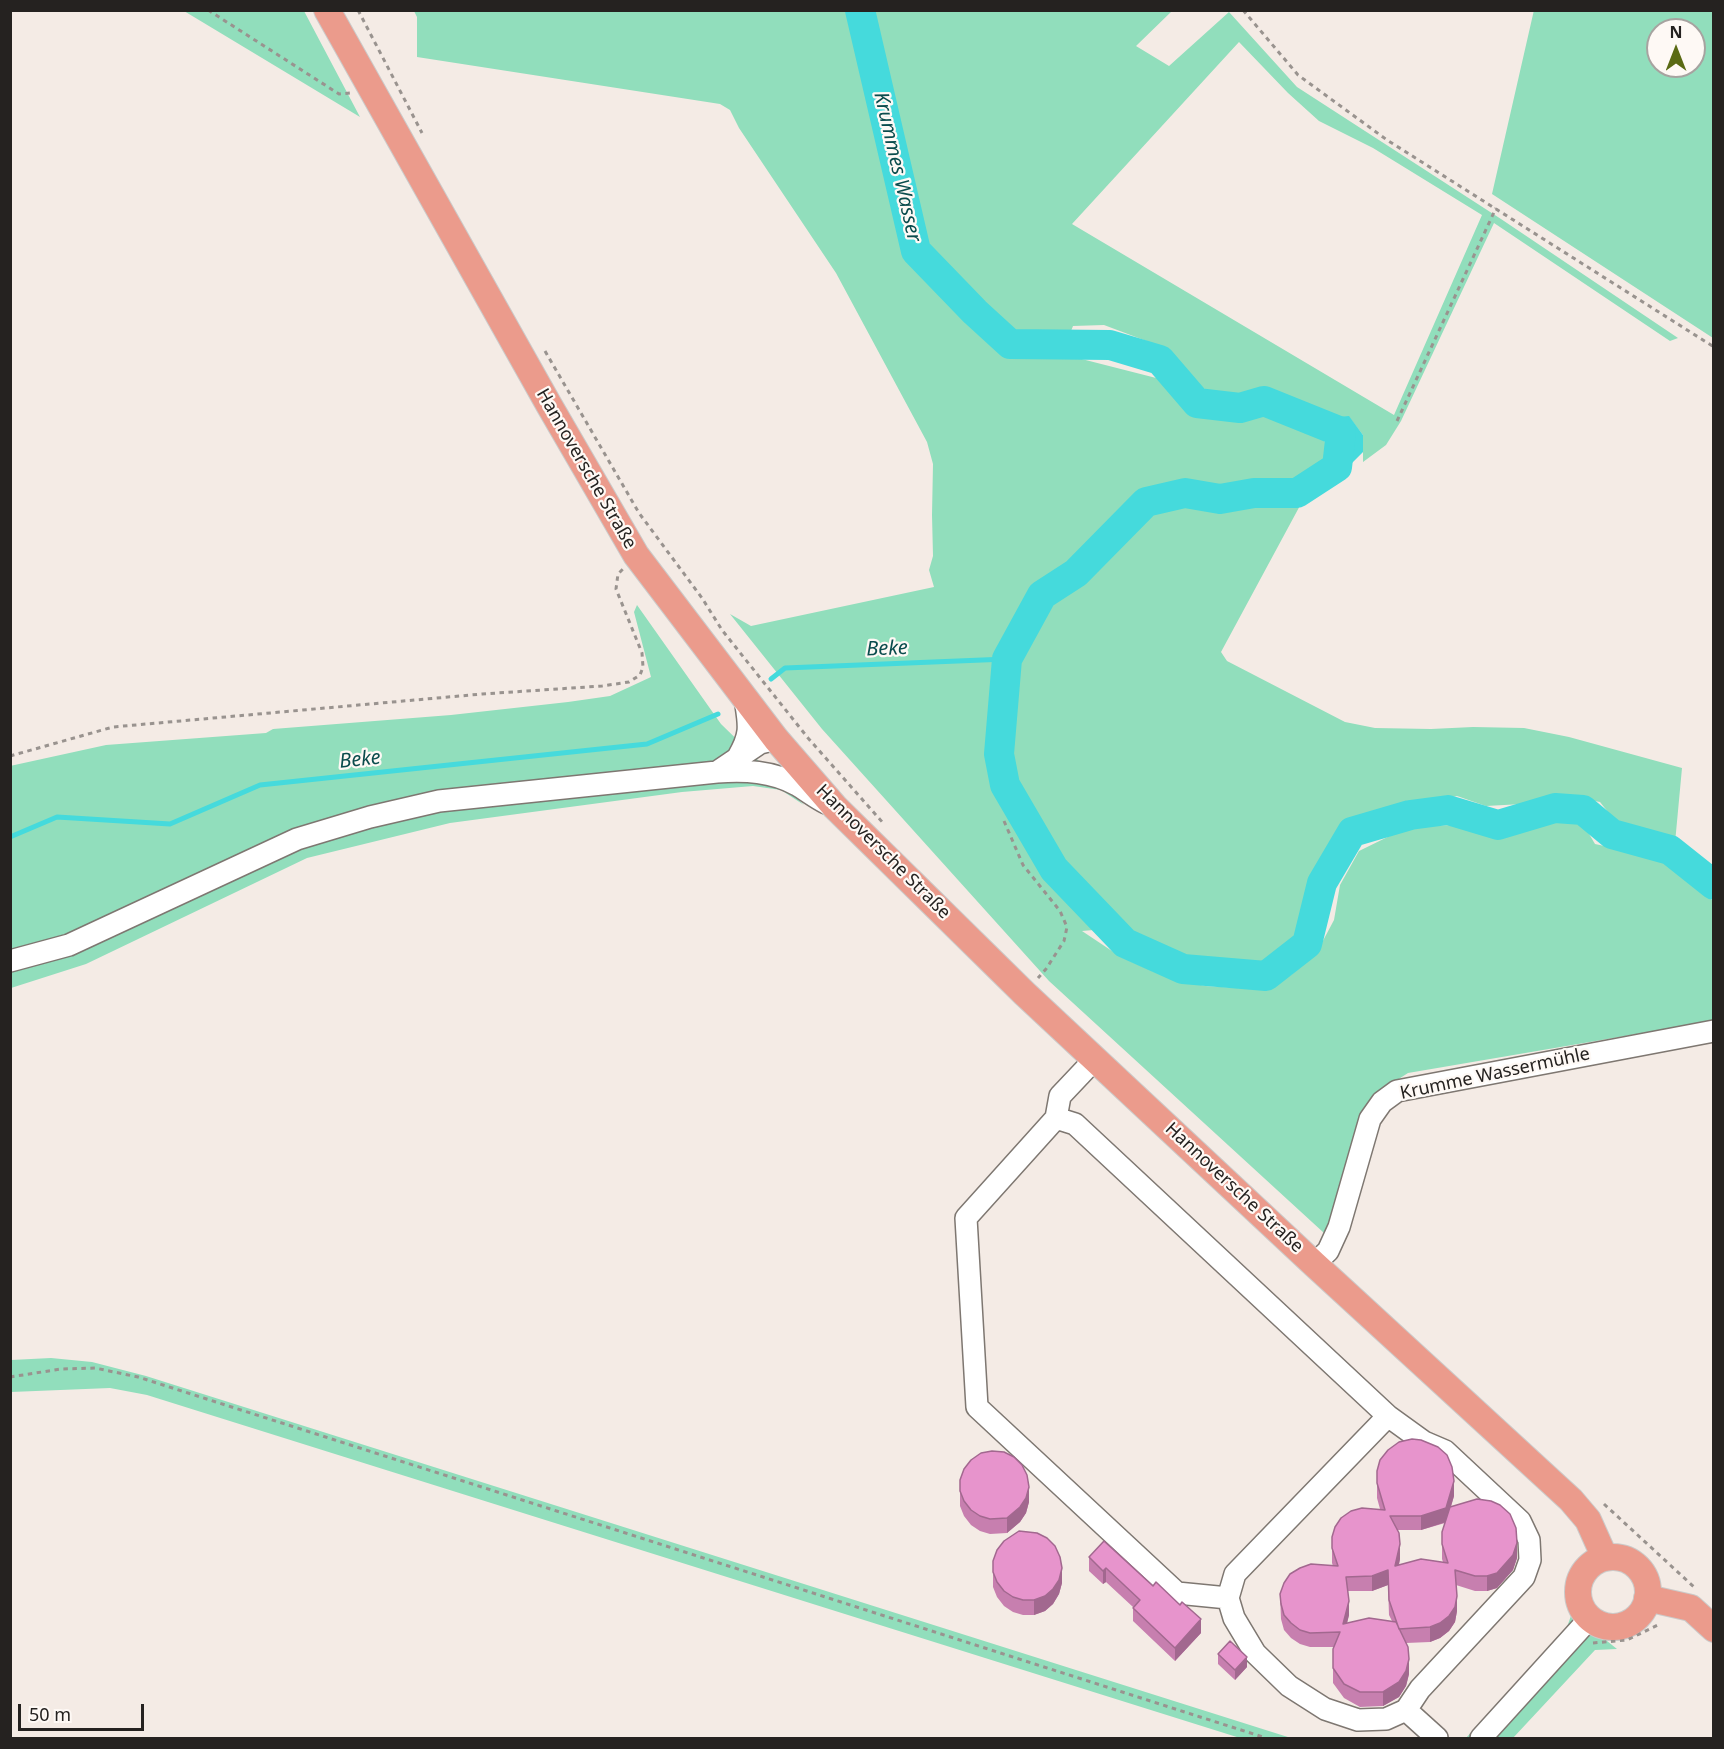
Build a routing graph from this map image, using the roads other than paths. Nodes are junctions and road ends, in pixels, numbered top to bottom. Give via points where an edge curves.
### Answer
1 (327, 10) edge
2 (745, 699) junction
3 (776, 738) junction
4 (742, 764) junction
5 (835, 807) junction
6 (10, 961) edge
7 (1713, 1031) edge
8 (1095, 1059) junction
9 (1056, 1118) junction
10 (1314, 1264) junction
11 (1388, 1416) junction
12 (1605, 1558) junction
13 (1228, 1598) junction
14 (1659, 1601) junction
15 (1590, 1618) junction
16 (1713, 1629) edge
17 (1406, 1710) junction
18 (1437, 1738) edge
19 (1480, 1738) edge

1 - 2 main road, Hannoversche Straße via 636,555
2 - 3 main road, Hannoversche Straße
2 - 4 street via 749,728
3 - 4 street via 769,753
3 - 5 main road, Hannoversche Straße
4 - 5 street via 796,784
4 - 6 street via 717,772 439,801 370,817 297,839 69,945
5 - 8 main road, Hannoversche Straße
7 - 10 street, Krumme Wassermühle via 1397,1091 1370,1119 1339,1227 1328,1251
8 - 9 street via 1060,1096
8 - 10 main road, Hannoversche Straße
9 - 11 street via 1075,1124
9 - 13 street via 966,1218 977,1407 1177,1593
10 - 12 main road, Hannoversche Straße via 1572,1500 1588,1520
11 - 13 street via 1235,1574
11 - 17 street via 1444,1451 1520,1521 1530,1550 1524,1577 1420,1689
12 - 14 main road via 1624,1559 1640,1570
12 - 15 main road via 1587,1569 1578,1589 1583,1610
13 - 17 street via 1234,1618 1255,1653 1289,1686 1325,1709 1358,1720 1386,1719
14 - 15 main road via 1624,1625 1606,1626
14 - 16 main road via 1690,1608
15 - 19 street
17 - 18 street

